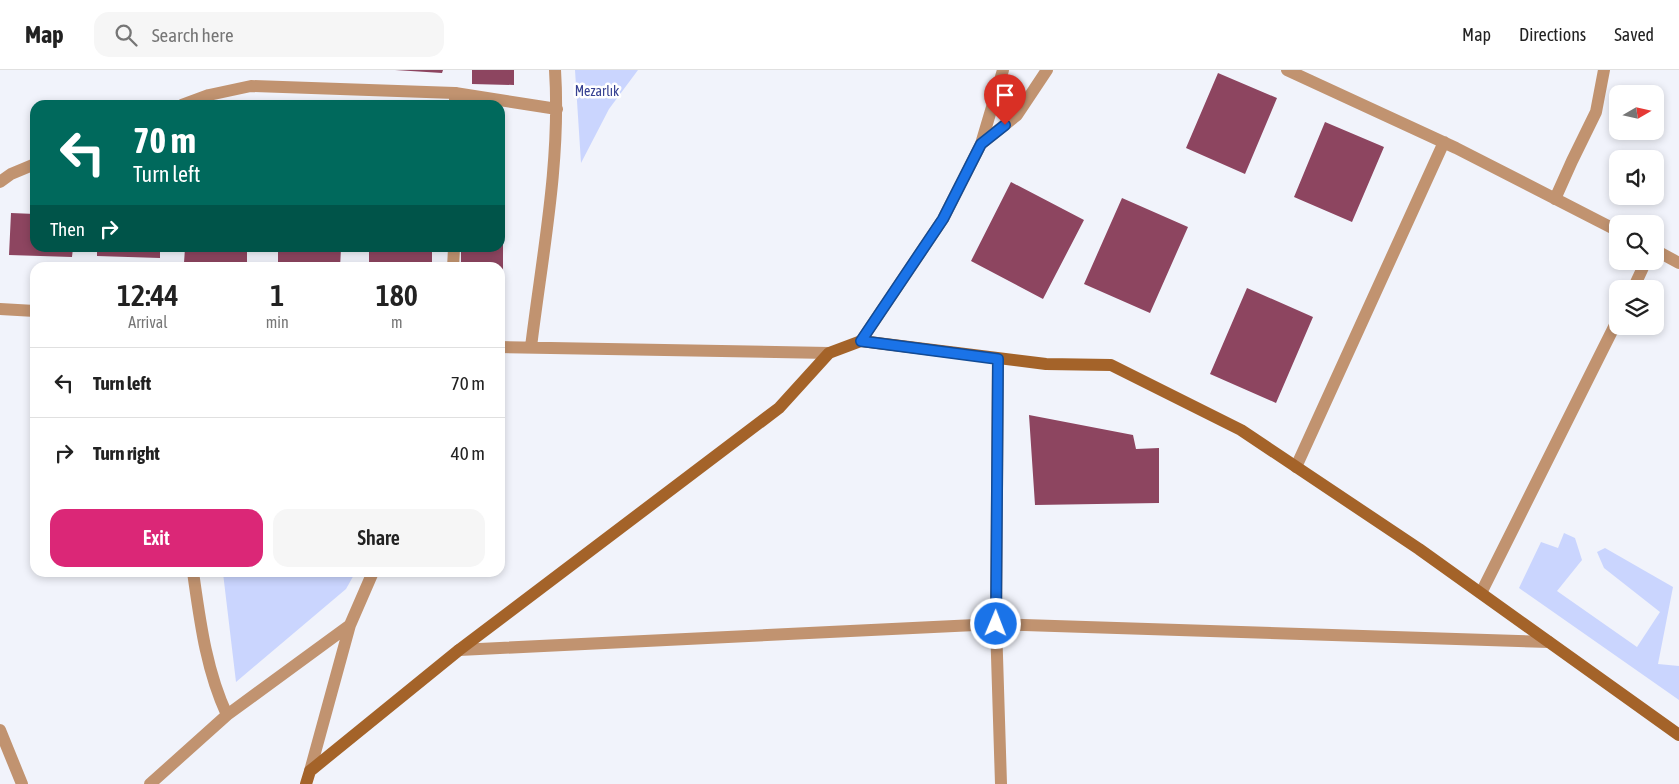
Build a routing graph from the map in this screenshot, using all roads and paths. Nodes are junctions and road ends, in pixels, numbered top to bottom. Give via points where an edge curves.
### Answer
1 (555, 70) edge
2 (1003, 70) edge
3 (1046, 70) edge
4 (1287, 70) edge
5 (1604, 70) edge
6 (455, 99) edge
7 (196, 100) edge
8 (505, 104) edge
9 (557, 109) junction
10 (1444, 142) junction
11 (981, 144) junction
12 (30, 166) edge
13 (0, 182) edge
14 (1555, 199) junction
15 (1609, 226) edge
16 (1664, 254) edge
17 (1679, 262) edge
18 (0, 309) edge
19 (30, 311) edge
20 (1610, 335) edge
21 (861, 341) junction
22 (505, 347) edge
23 (531, 348) junction
24 (830, 353) junction
25 (998, 359) junction
26 (1296, 467) junction
27 (194, 577) edge
28 (371, 577) edge
29 (1481, 593) junction
30 (996, 624) junction
31 (350, 625) junction
32 (1549, 642) junction
33 (459, 650) junction
34 (227, 715) junction
35 (0, 730) edge
36 (1679, 735) edge
37 (310, 771) junction
38 (22, 784) edge
39 (150, 784) edge
40 (306, 784) edge
41 (1001, 784) edge

1 - 9 street
2 - 11 street
3 - 11 street via 1017,115
4 - 10 street
5 - 14 street via 1596,112
6 - 7 street via 251,86
8 - 9 street
9 - 23 street
10 - 14 street
10 - 26 street
11 - 21 street via 943,219
12 - 13 street
14 - 15 street
16 - 17 street
18 - 19 street
20 - 29 street
21 - 24 street
21 - 25 street
22 - 23 street
23 - 24 street
24 - 33 street via 779,408
25 - 26 street via 1111,365 1240,430
25 - 30 street
26 - 29 street
27 - 34 street via 214,687
28 - 31 street
29 - 32 street
30 - 32 street
30 - 33 street
30 - 41 street
31 - 34 street
31 - 37 street
32 - 36 street
33 - 37 street
34 - 39 street
35 - 38 street
37 - 40 street

